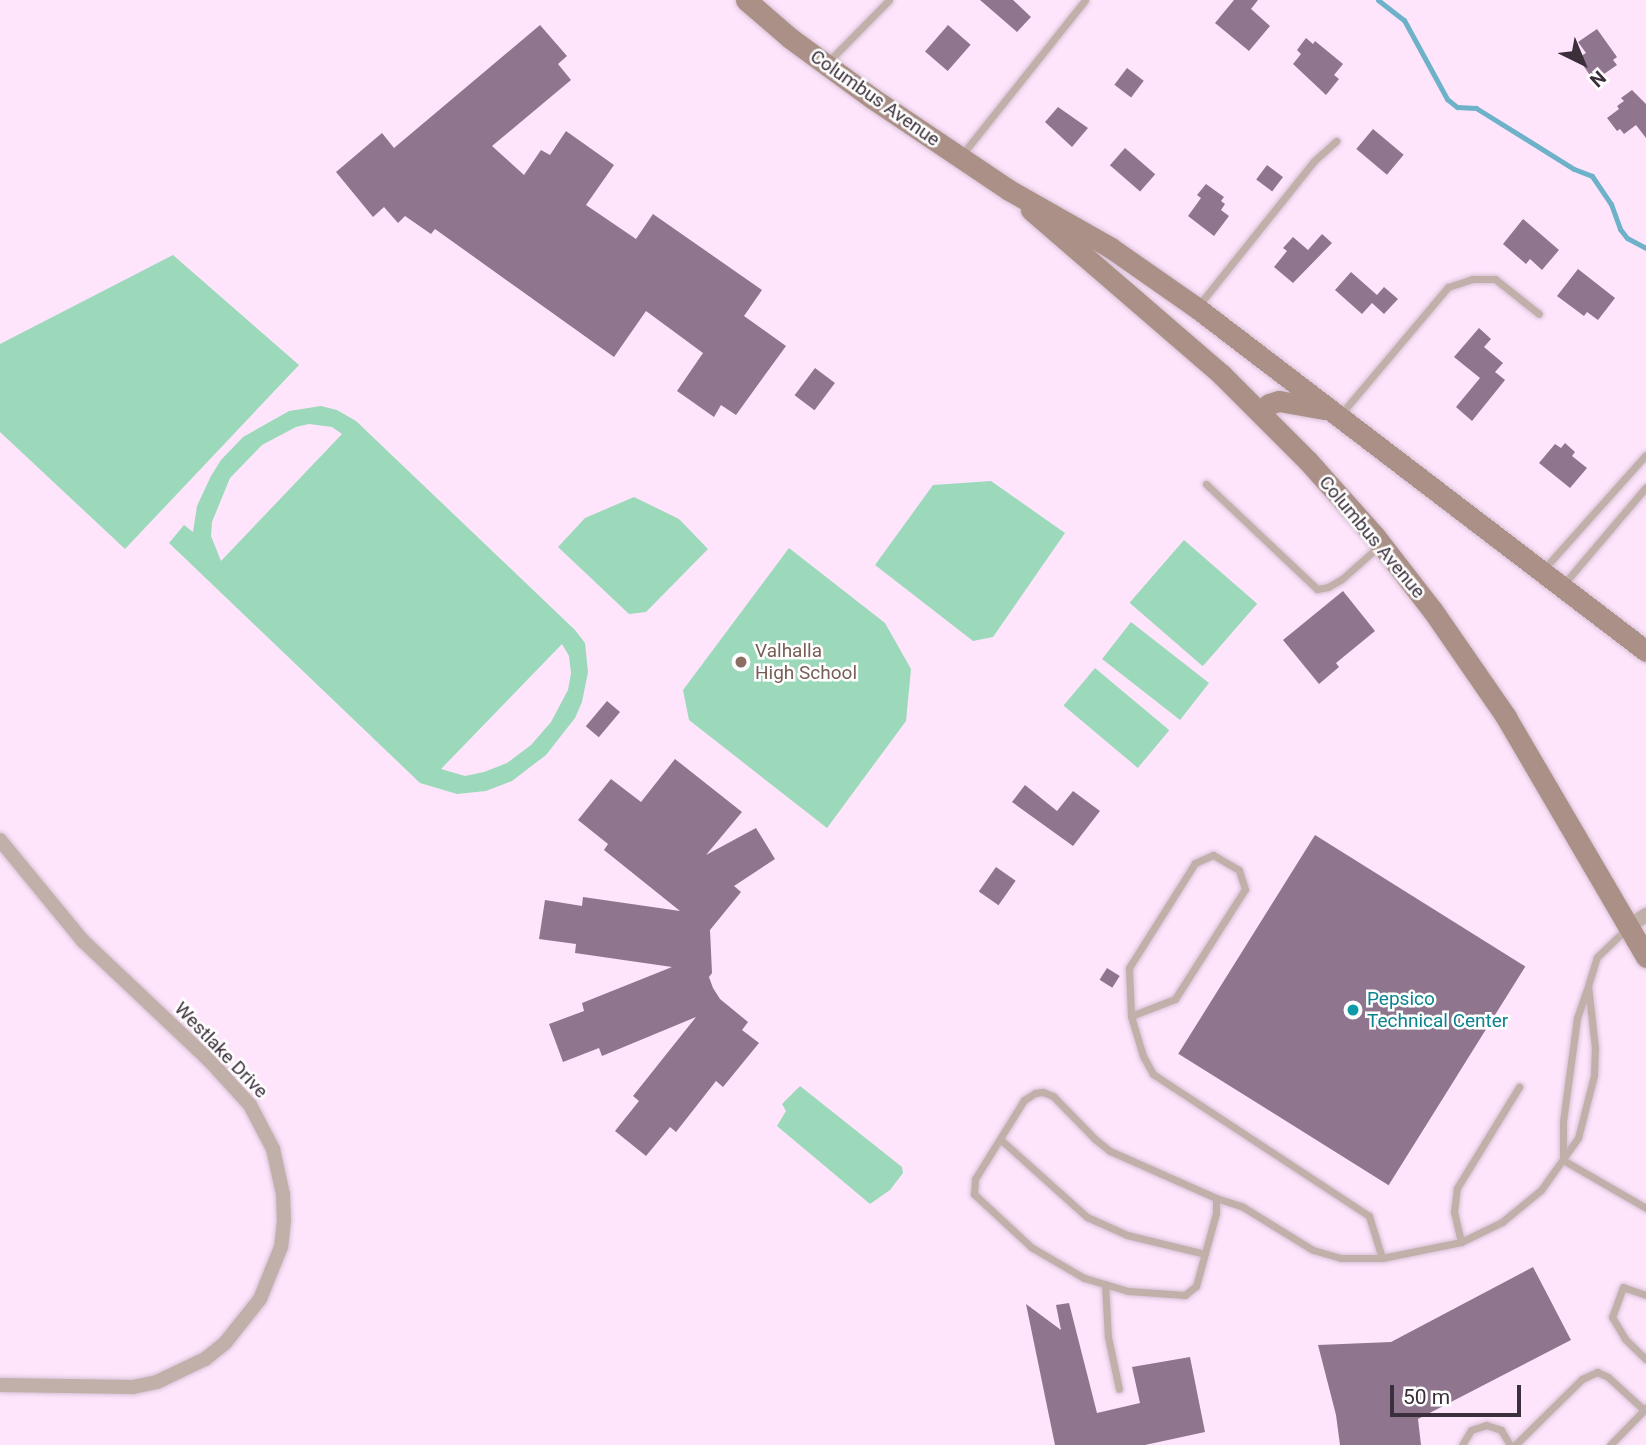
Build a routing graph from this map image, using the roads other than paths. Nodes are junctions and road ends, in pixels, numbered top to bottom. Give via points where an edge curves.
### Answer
1 (746, 0) edge
2 (889, 0) edge
3 (1084, 0) edge
4 (825, 64) junction
5 (1336, 141) dead end
6 (960, 157) junction
7 (1009, 190) junction
8 (1197, 308) junction
9 (1539, 314) dead end
10 (1261, 412) junction
11 (1340, 414) junction
12 (1646, 455) edge
13 (1206, 484) dead end
14 (1646, 488) edge
15 (1381, 544) junction
16 (1543, 570) junction
17 (1562, 585) junction
18 (1646, 651) edge
19 (0, 839) edge
20 (1637, 921) edge
21 (1646, 957) edge
22 (1588, 986) junction
23 (1131, 1016) junction
24 (1519, 1087) dead end
25 (1000, 1139) junction
26 (1563, 1160) junction
27 (1216, 1198) junction
28 (1646, 1208) edge
29 (1461, 1242) junction
30 (1205, 1254) junction
31 (1382, 1258) junction
32 (1105, 1284) junction
33 (1646, 1295) edge
34 (1646, 1359) edge
35 (0, 1385) edge
36 (1119, 1389) dead end
37 (1645, 1409) edge
38 (1462, 1445) edge
39 (1512, 1445) edge
40 (1611, 1445) edge

1 - 4 street, Columbus Avenue
2 - 4 lane
3 - 6 lane
4 - 6 street, Columbus Avenue
5 - 8 lane
6 - 7 street, Columbus Avenue
7 - 8 street, Columbus Avenue via 1111,248
7 - 10 street, Columbus Avenue
8 - 11 street, Columbus Avenue
9 - 11 lane via 1496,279 1472,279 1448,287
10 - 11 street via 1279,401 1310,404
10 - 15 street, Columbus Avenue
11 - 16 street, Columbus Avenue
12 - 16 lane
13 - 15 lane via 1317,589 1342,579
14 - 17 lane
15 - 20 street, Columbus Avenue via 1500,708
16 - 17 street, Columbus Avenue
17 - 18 street, Columbus Avenue
19 - 35 street, Westlake Drive via 83,941 250,1105 273,1149 284,1220 281,1247 260,1299 205,1359 157,1382 133,1387
20 - 21 street, Columbus Avenue
20 - 22 lane via 1597,957
22 - 26 lane via 1577,1018 1563,1122
22 - 26 lane via 1594,1075 1577,1138
23 - 23 lane via 1175,999 1245,889 1240,870 1213,855 1195,863 1129,968
23 - 31 lane via 1153,1074 1369,1216
24 - 29 lane via 1457,1188 1454,1212
25 - 27 lane via 1024,1100 1043,1092 1053,1096 1110,1151
25 - 30 lane via 1087,1217 1127,1235
25 - 32 lane via 975,1179 974,1194 1031,1247 1084,1278
26 - 28 lane
26 - 29 lane via 1541,1190 1512,1214
27 - 30 lane
27 - 31 lane via 1243,1207 1313,1250 1341,1258
29 - 31 lane
30 - 32 lane via 1196,1286 1185,1295 1128,1291
32 - 36 lane via 1108,1337
33 - 34 lane via 1623,1287 1612,1317 1625,1339
37 - 39 lane via 1597,1372 1581,1379
37 - 40 lane
38 - 39 lane via 1471,1430 1486,1425 1501,1430

